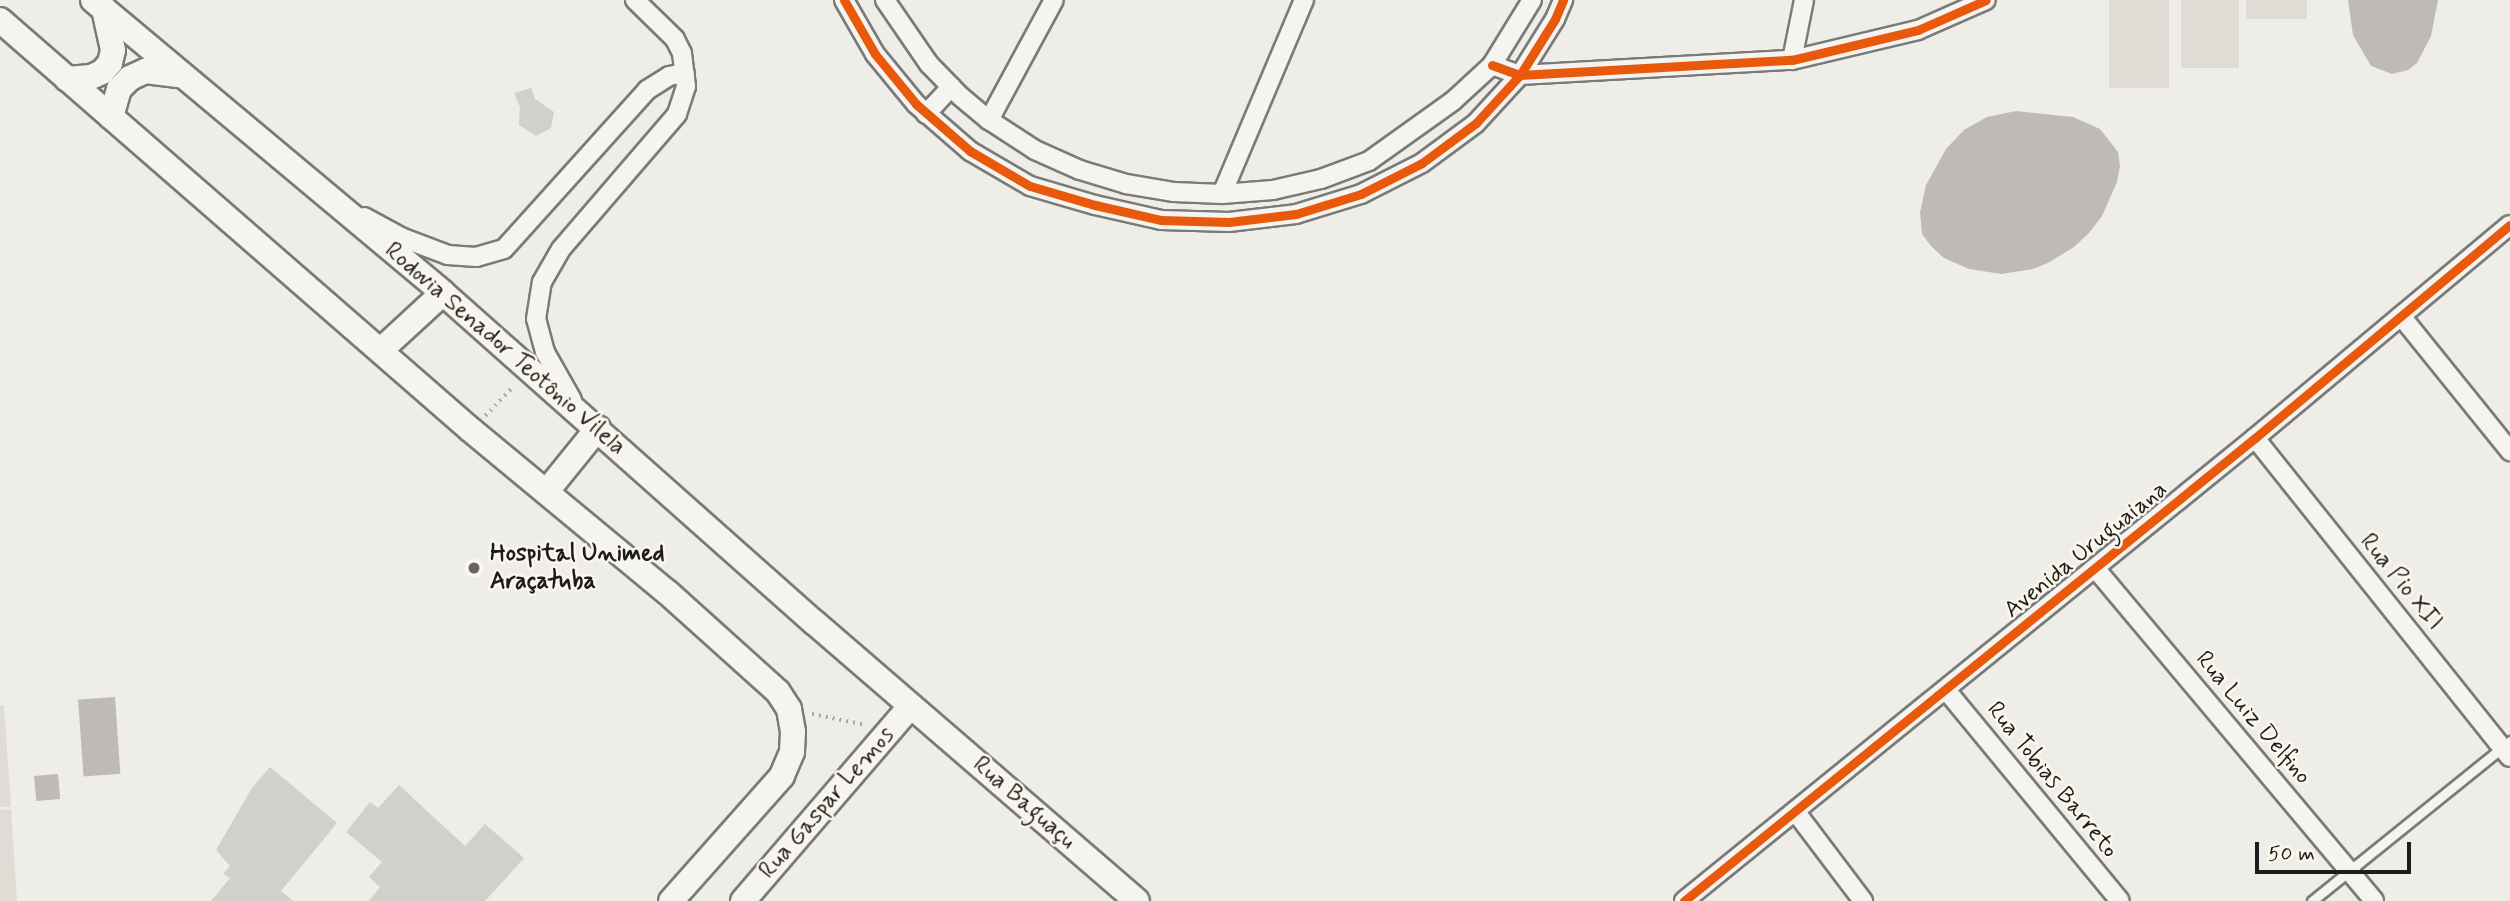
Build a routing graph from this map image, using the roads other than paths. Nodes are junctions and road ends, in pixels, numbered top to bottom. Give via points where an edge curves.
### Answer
1 (635, 0) edge
2 (845, 0) edge
3 (885, 0) edge
4 (1055, 0) edge
5 (1304, 0) edge
6 (1532, 0) edge
7 (1563, 0) edge
8 (1804, 0) edge
9 (1986, 0) edge
10 (99, 5) edge
11 (0, 20) edge
12 (1792, 60) junction
13 (1492, 65) junction
14 (685, 73) junction
15 (180, 75) junction
16 (1520, 75) junction
17 (67, 79) junction
18 (951, 87) junction
19 (926, 114) junction
20 (111, 117) junction
21 (989, 120) junction
22 (1150, 188) junction
23 (1223, 194) junction
24 (328, 198) junction
25 (1144, 216) junction
26 (2510, 225) edge
27 (443, 293) junction
28 (2401, 316) junction
29 (381, 350) junction
30 (577, 410) junction
31 (598, 428) junction
32 (2255, 438) junction
33 (2510, 451) edge
34 (547, 491) junction
35 (2095, 568) junction
36 (1946, 690) junction
37 (911, 706) junction
38 (2507, 748) edge
39 (1795, 811) junction
40 (2349, 871) junction
41 (682, 897) edge
42 (1131, 899) edge
43 (743, 901) edge
44 (1684, 901) edge
45 (1863, 901) edge
46 (2120, 901) edge
47 (2312, 901) edge
48 (2374, 901) edge

1 - 14 street via 675,39
2 - 19 street via 875,54
3 - 18 street via 902,29
4 - 21 street
5 - 23 street
6 - 13 street
7 - 16 street
8 - 12 street
9 - 12 street via 1918,30
10 - 15 main road, Rodovia Senador Teotônio Vilela
10 - 17 main road via 113,50 110,63 91,77
11 - 17 main road
12 - 16 street
13 - 16 street
13 - 23 street via 1454,101 1368,161 1297,184
14 - 24 street via 669,76 647,90 504,249 476,257 447,255 403,238
14 - 30 street via 677,114 561,249 542,282 536,318 545,352
15 - 20 main road via 145,71 130,78 119,89
15 - 24 main road, Rodovia Senador Teotônio Vilela
16 - 25 street via 1476,123 1422,163 1361,194 1296,214 1229,222
17 - 20 main road
18 - 19 street
18 - 21 street
19 - 25 street via 970,151 1030,186
20 - 29 main road
21 - 22 street via 1035,150 1080,170
22 - 23 street
22 - 25 street
24 - 27 main road, Rodovia Senador Teotônio Vilela
26 - 28 street, Avenida Uruguaiana
27 - 29 main road
27 - 30 main road, Rodovia Senador Teotônio Vilela
28 - 32 street, Avenida Uruguaiana
28 - 33 street
29 - 34 main road
30 - 31 main road, Rodovia Senador Teotônio Vilela
31 - 34 main road
31 - 37 main road, Rodovia Senador Teotônio Vilela
32 - 35 street, Avenida Uruguaiana
32 - 38 street, Rua Pio XII
34 - 41 main road via 766,678 789,709 792,752 782,776
35 - 36 street, Avenida Uruguaiana
35 - 40 street, Rua Luiz Delfino
36 - 39 street, Avenida Uruguaiana
36 - 46 street, Rua Tobias Barreto
37 - 42 main road, Rua Baguaçu
37 - 43 main road, Rua Gaspar Lemos
38 - 40 lane
39 - 44 street, Avenida Uruguaiana
39 - 45 street
40 - 47 lane
40 - 48 street, Rua Luiz Delfino

